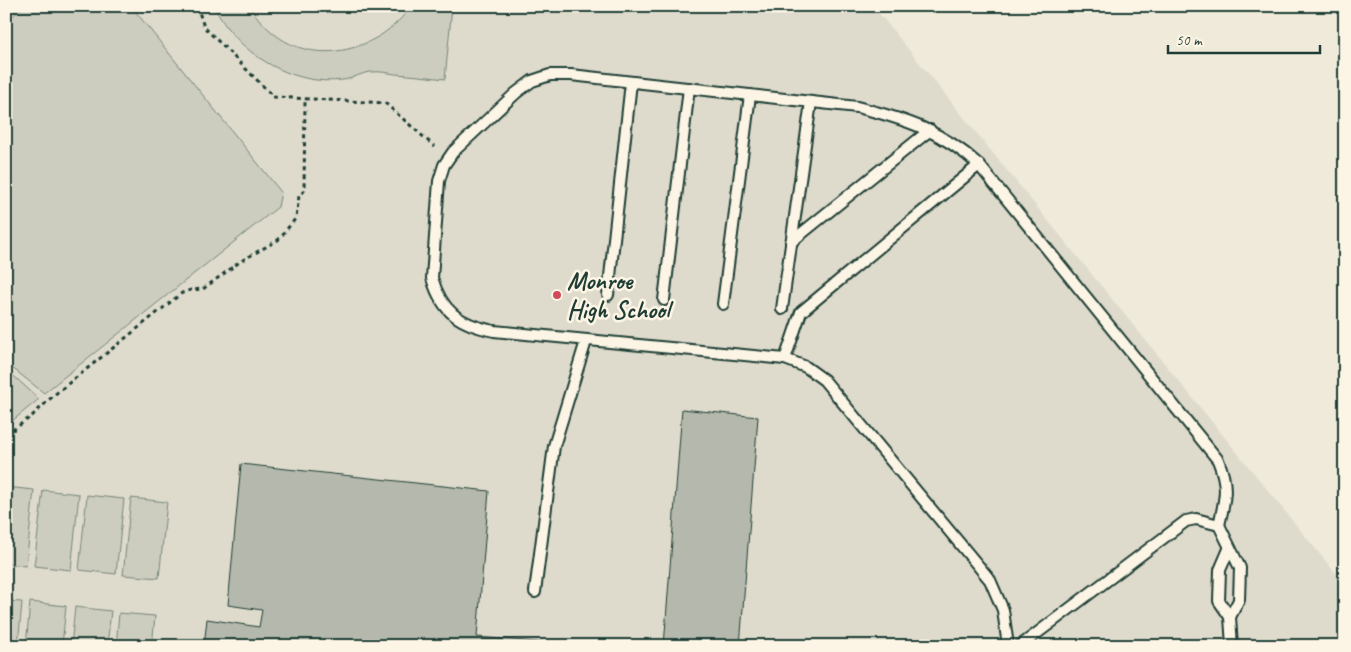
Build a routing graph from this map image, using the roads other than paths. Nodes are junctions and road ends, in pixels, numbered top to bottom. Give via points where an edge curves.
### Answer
1 (631, 82) junction
2 (689, 88) junction
3 (750, 95) junction
4 (811, 102) junction
5 (930, 130) junction
6 (979, 165) junction
7 (791, 242) junction
8 (608, 295) dead end
9 (664, 300) dead end
10 (723, 304) dead end
11 (782, 309) dead end
12 (586, 340) junction
13 (785, 359) junction
14 (1219, 525) junction
15 (1229, 549) junction
16 (535, 592) dead end
17 (1230, 617) junction
18 (1008, 646) edge
19 (1020, 646) edge
20 (1232, 646) edge

1 - 2 lane
1 - 8 lane
1 - 12 lane via 571,75 532,81 453,152 439,181 432,278 445,307 457,318 478,328
2 - 3 lane
2 - 9 lane
3 - 4 lane
3 - 10 lane
4 - 5 lane via 857,107
4 - 7 lane
5 - 6 lane
5 - 7 lane
6 - 13 lane via 801,312
6 - 14 lane via 1218,460 1224,475 1226,496
7 - 11 lane
12 - 13 lane
12 - 16 lane via 554,446
13 - 18 lane via 806,367 824,380 990,580 1003,610
14 - 15 lane
14 - 19 lane via 1196,519 1186,521
15 - 17 lane via 1220,570 1220,600
15 - 17 lane via 1240,568 1239,600
17 - 20 lane

